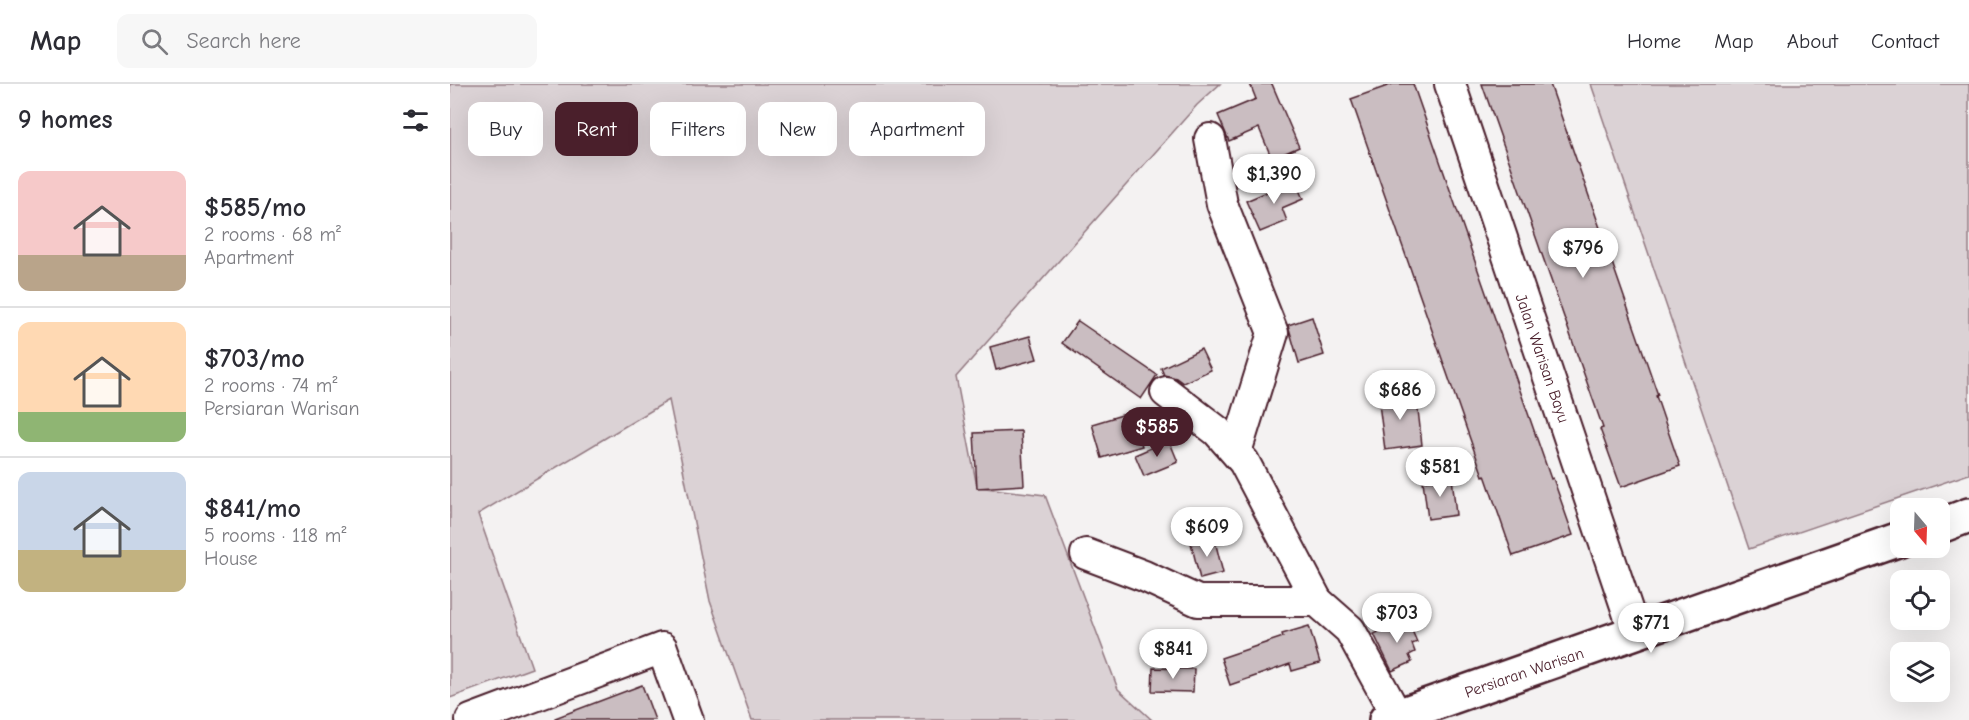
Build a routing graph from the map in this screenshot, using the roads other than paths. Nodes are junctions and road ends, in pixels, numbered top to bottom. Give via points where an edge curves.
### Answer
1 (1450, 84) edge
2 (1210, 139) dead end
3 (1166, 392) dead end
4 (1236, 452) junction
5 (1969, 515) edge
6 (1950, 522) edge
7 (1890, 543) edge
8 (1086, 554) dead end
9 (1317, 601) junction
10 (1635, 633) junction
11 (1391, 718) edge
12 (471, 720) edge
13 (688, 720) edge

1 - 10 street, Jalan Warisan Bayu
2 - 4 street via 1222,204 1273,333
3 - 4 street via 1217,431
4 - 9 street
5 - 6 main road
7 - 10 main road, Persiaran Warisan
8 - 9 street via 1198,601
9 - 11 street via 1350,630
10 - 11 main road, Persiaran Warisan
12 - 13 street via 662,648

